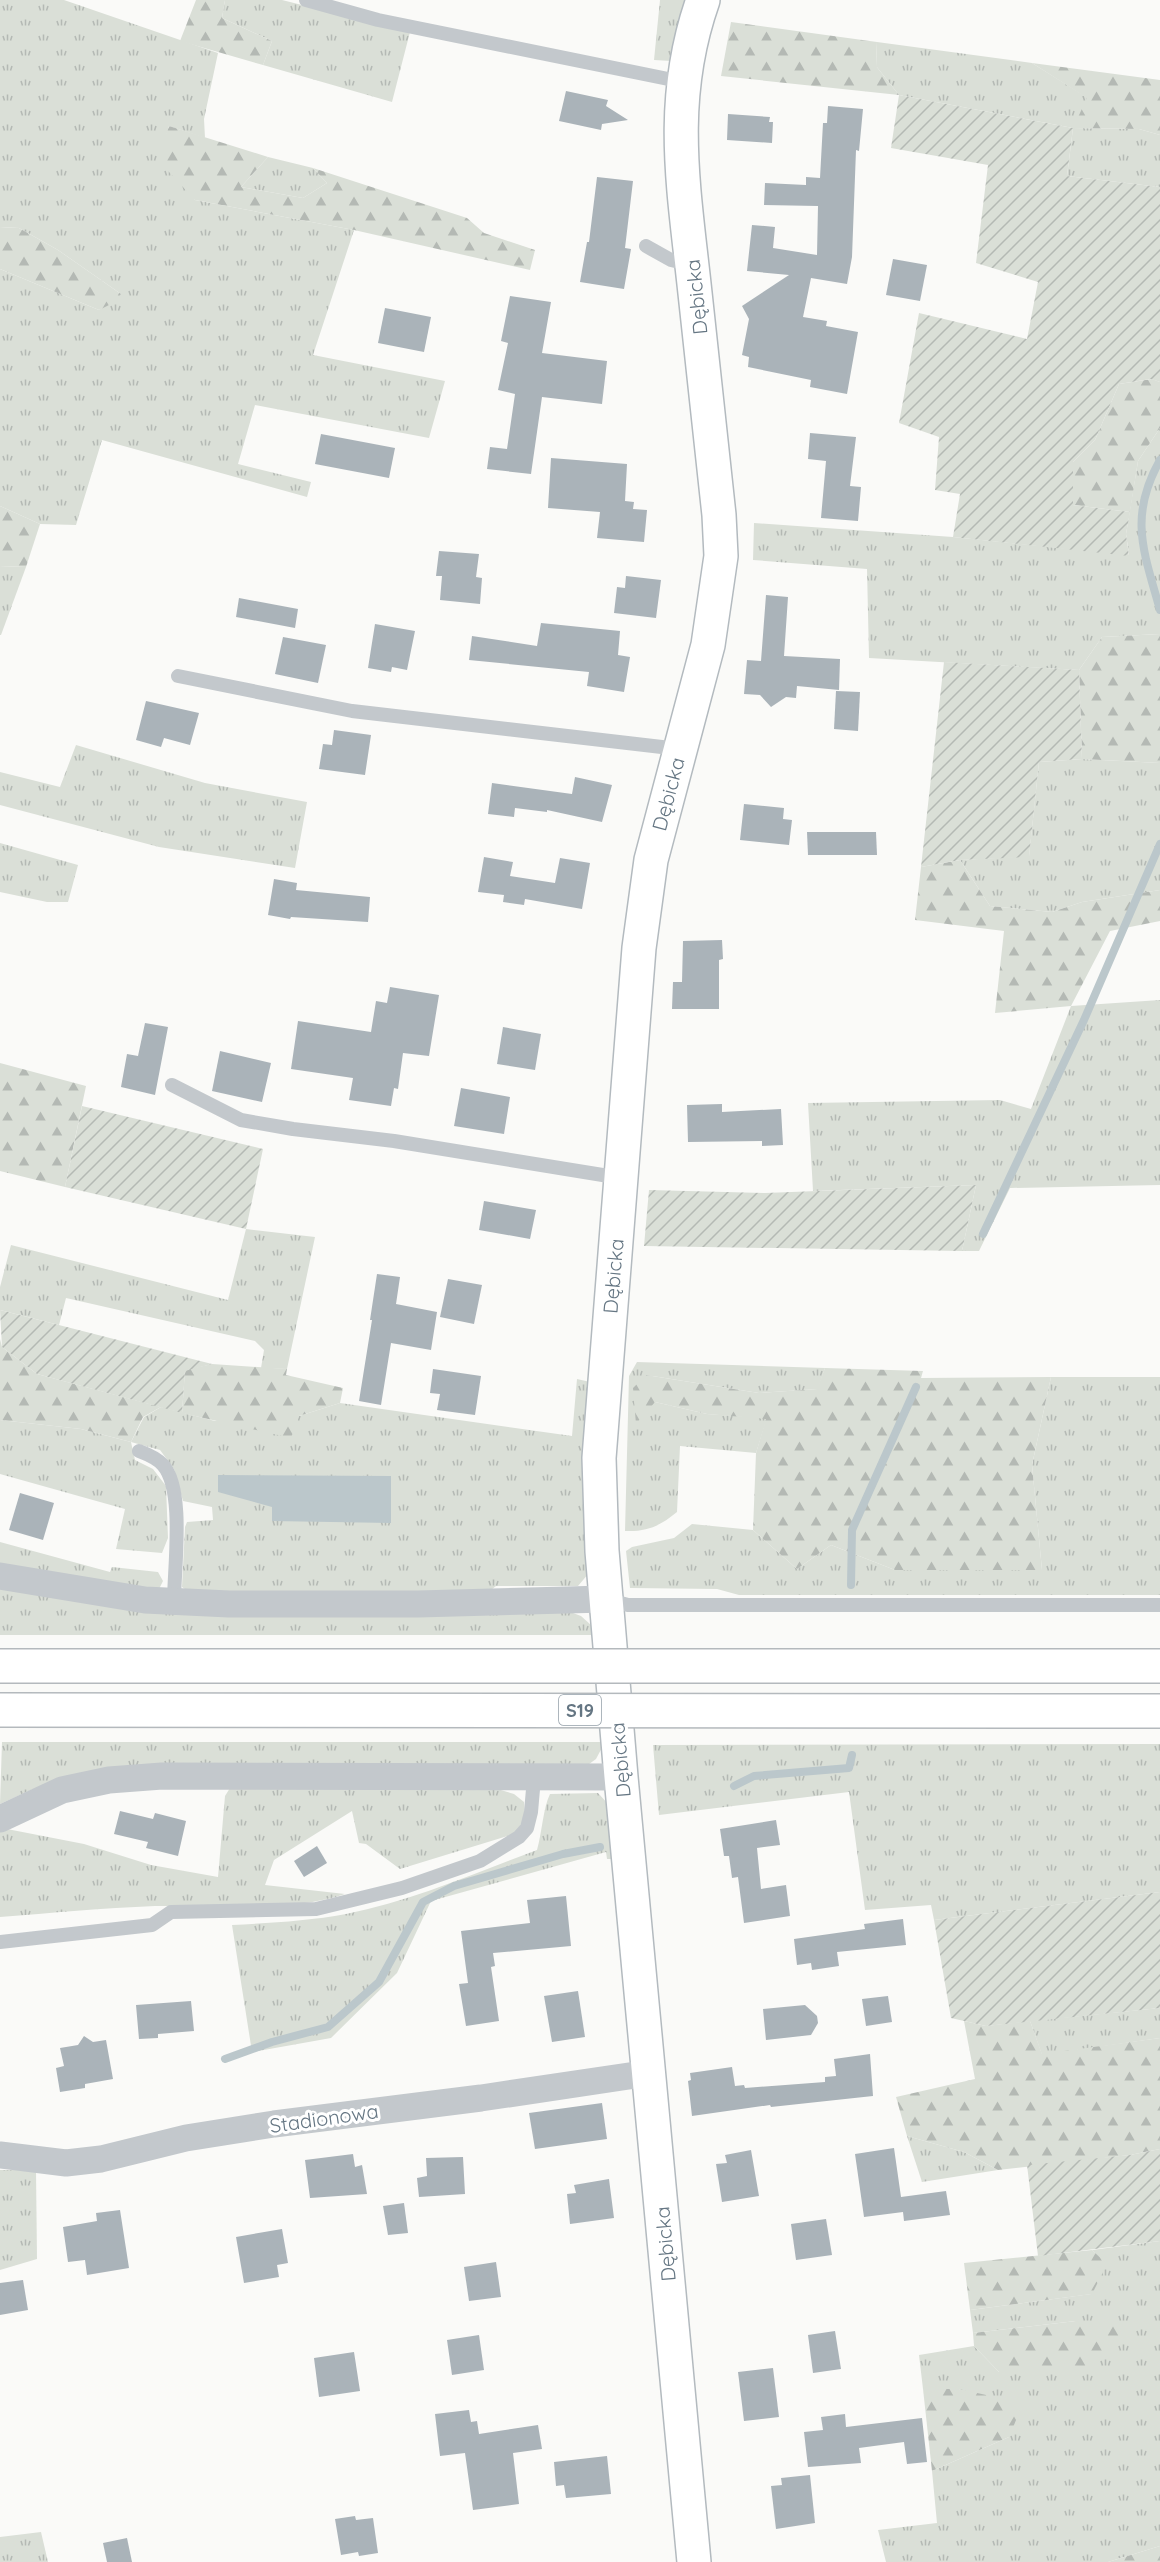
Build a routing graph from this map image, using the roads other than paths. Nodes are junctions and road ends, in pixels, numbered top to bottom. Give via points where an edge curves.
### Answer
1 (306, 0) edge
2 (704, 0) edge
3 (683, 81) junction
4 (646, 246) dead end
5 (692, 264) junction
6 (178, 676) dead end
7 (679, 749) junction
8 (172, 1085) dead end
9 (621, 1178) junction
10 (139, 1451) dead end
11 (0, 1576) edge
12 (606, 1599) junction
13 (174, 1602) junction
14 (1160, 1605) edge
15 (0, 1666) edge
16 (1160, 1666) edge
17 (0, 1710) edge
18 (1160, 1711) edge
19 (621, 1777) junction
20 (534, 1778) junction
21 (0, 1819) edge
22 (0, 1942) edge
23 (649, 2073) junction
24 (0, 2155) edge
25 (694, 2562) edge

1 - 3 lane via 378,20
2 - 3 main road, Dębicka via 691,35
3 - 5 main road, Dębicka via 680,155
4 - 5 lane via 671,260
5 - 7 main road, Dębicka via 721,556 708,645
6 - 7 lane via 352,711
7 - 9 main road, Dębicka via 649,872 639,948
8 - 9 lane via 241,1120
9 - 12 main road, Dębicka via 599,1458
10 - 13 lane via 163,1465 173,1483
11 - 13 street
12 - 13 street via 406,1604
12 - 14 lane via 628,1605
12 - 19 main road, Dębicka
15 - 16 main road, bridge
17 - 18 main road, S19, bridge
19 - 20 street
19 - 23 main road, Dębicka
20 - 21 street via 162,1776 109,1780 62,1791
20 - 22 lane via 527,1828 519,1838 480,1860 402,1888 316,1909 171,1912 152,1925
23 - 24 street, Stadionowa via 252,2127 170,2141 101,2159 66,2163
23 - 25 main road, Dębicka

